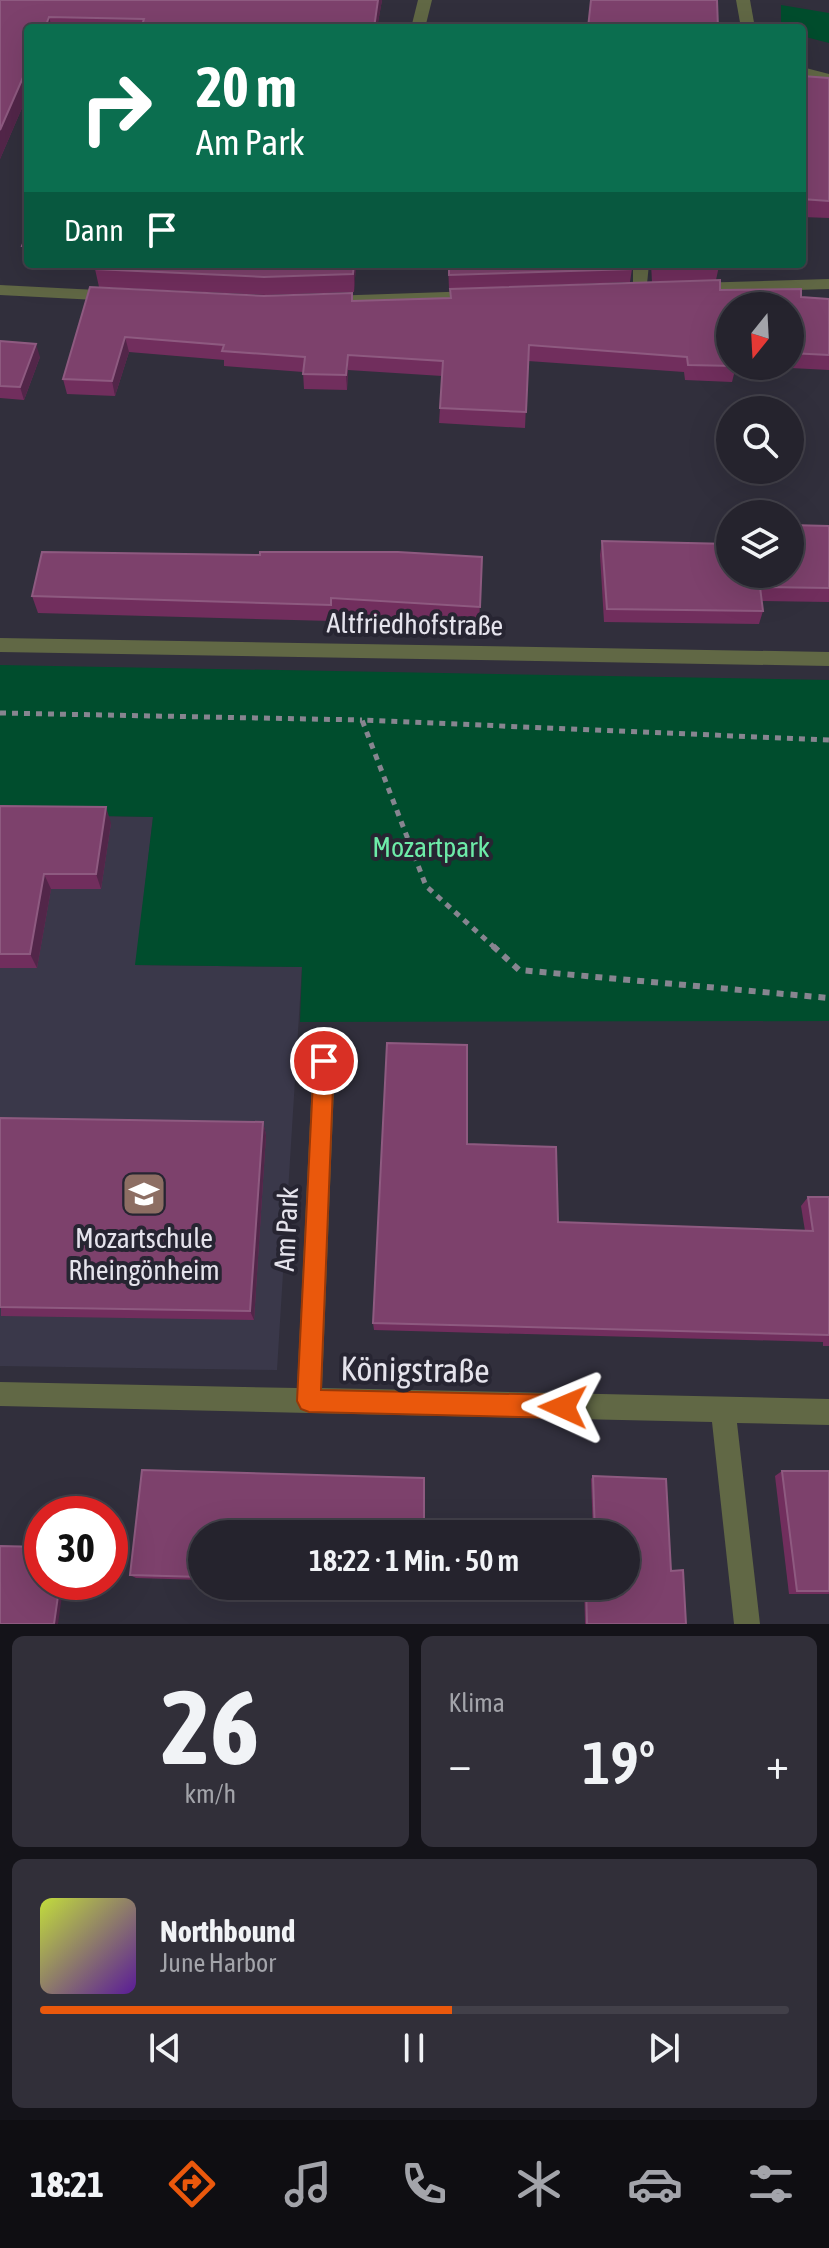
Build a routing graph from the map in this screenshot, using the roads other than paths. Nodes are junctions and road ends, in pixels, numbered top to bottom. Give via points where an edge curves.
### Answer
1 (425, 0) edge
2 (743, 0) edge
3 (419, 24) edge
4 (747, 24) edge
5 (806, 72) edge
6 (829, 78) edge
7 (642, 268) edge
8 (829, 284) edge
9 (0, 290) edge
10 (499, 295) edge
11 (125, 296) edge
12 (313, 301) edge
13 (0, 645) edge
14 (829, 659) edge
15 (324, 1061) dead end
16 (0, 1394) edge
17 (309, 1401) junction
18 (723, 1411) junction
19 (829, 1412) edge
20 (747, 1624) edge

1 - 3 street
2 - 4 street
5 - 6 street
7 - 8 street via 648,290
9 - 11 street
10 - 12 street
13 - 14 street, Altfriedhofstraße
15 - 17 street, Am Park
16 - 17 street, Königstraße
17 - 18 street, Königstraße
18 - 19 street, Königstraße
18 - 20 street

